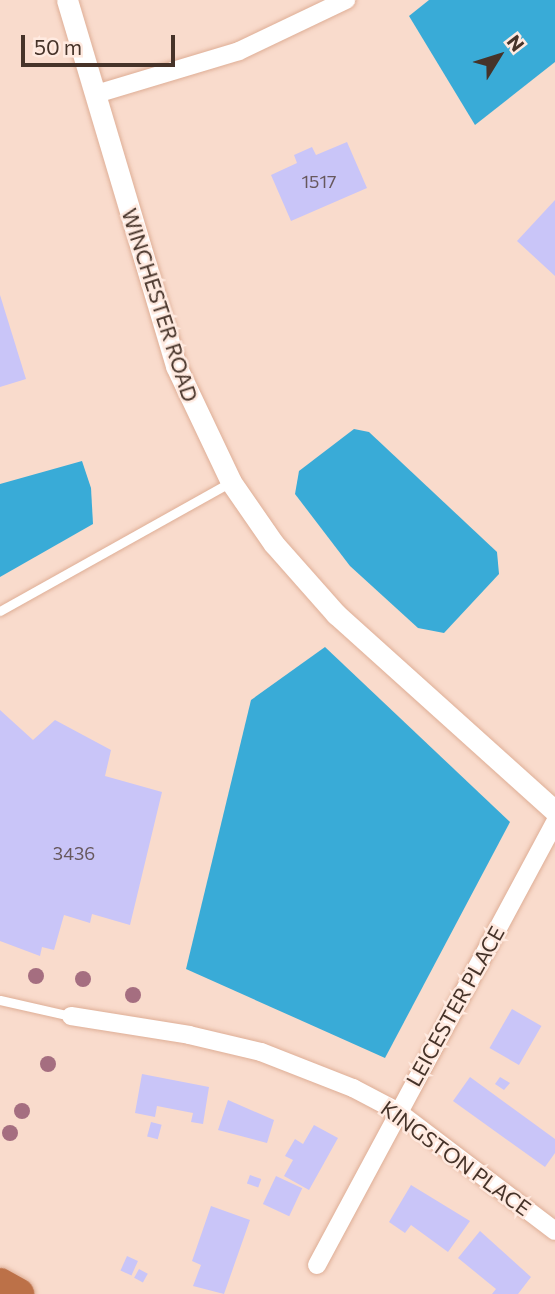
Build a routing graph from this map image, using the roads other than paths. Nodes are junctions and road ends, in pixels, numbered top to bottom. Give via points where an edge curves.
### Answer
1 (67, 0) edge
2 (346, 0) edge
3 (96, 94) junction
4 (231, 482) junction
5 (0, 611) edge
6 (555, 811) edge
7 (555, 822) edge
8 (0, 1000) edge
9 (71, 1016) joint
10 (397, 1111) junction
11 (555, 1231) edge
12 (317, 1265) dead end
13 (0, 1284) edge
14 (18, 1294) edge

1 - 3 street, WINCHESTER ROAD
2 - 3 street via 239,51
3 - 4 street, WINCHESTER ROAD via 176,366
4 - 5 lane
4 - 6 street, WINCHESTER ROAD via 274,544 335,614
7 - 10 street, LEICESTER PLACE
8 - 9 lane
9 - 10 street, KINGSTON PLACE via 261,1052
10 - 11 street, KINGSTON PLACE
10 - 12 street, LEICESTER PLACE
13 - 14 highway

